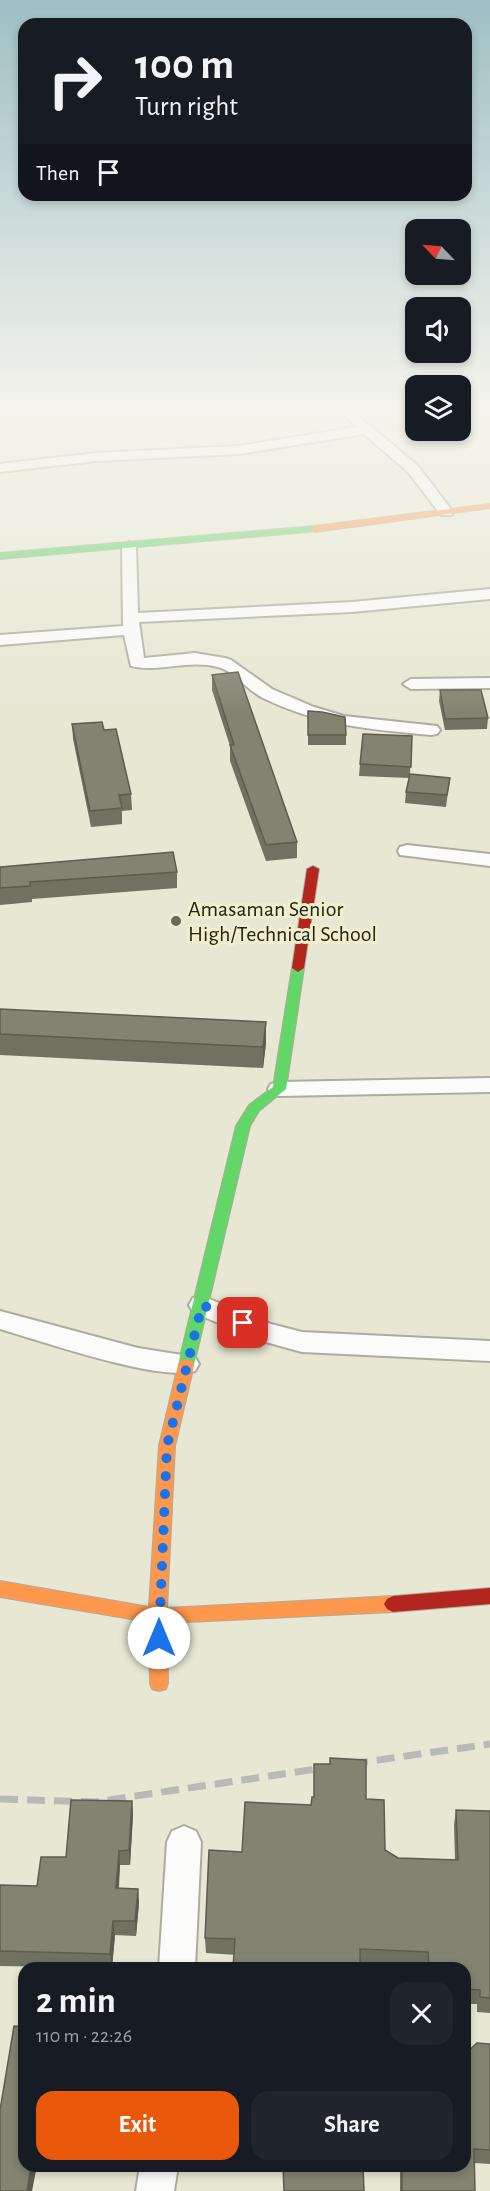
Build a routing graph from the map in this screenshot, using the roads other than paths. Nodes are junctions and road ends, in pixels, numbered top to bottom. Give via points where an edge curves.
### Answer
1 (459, 510) edge
2 (446, 512) joint
3 (129, 546) junction
4 (0, 556) edge
5 (490, 594) edge
6 (131, 624) junction
7 (0, 640) edge
8 (490, 683) edge
9 (411, 684) dead end
10 (431, 730) dead end
11 (407, 851) dead end
12 (490, 860) edge
13 (313, 869) dead end
14 (490, 1084) edge
15 (279, 1089) junction
16 (202, 1305) junction
17 (0, 1320) edge
18 (490, 1351) edge
19 (186, 1364) junction
20 (0, 1589) edge
21 (490, 1596) edge
22 (158, 1616) junction
23 (159, 1683) dead end
24 (184, 1842) dead end
25 (177, 1962) edge
26 (158, 2172) edge
27 (155, 2191) edge

1 - 2 street
2 - 3 street via 302,531
3 - 4 street
3 - 6 street
5 - 6 street
6 - 7 street
6 - 10 street via 137,663 195,658 225,663 266,693 308,711 343,721
8 - 9 street
11 - 12 street
13 - 15 street
14 - 15 street
15 - 16 street via 254,1108 243,1126
16 - 18 street via 264,1332 302,1342
16 - 19 street
17 - 19 street via 138,1358
19 - 22 street via 167,1446
20 - 22 street
21 - 22 street via 368,1607
22 - 23 street
24 - 25 street
26 - 27 street

